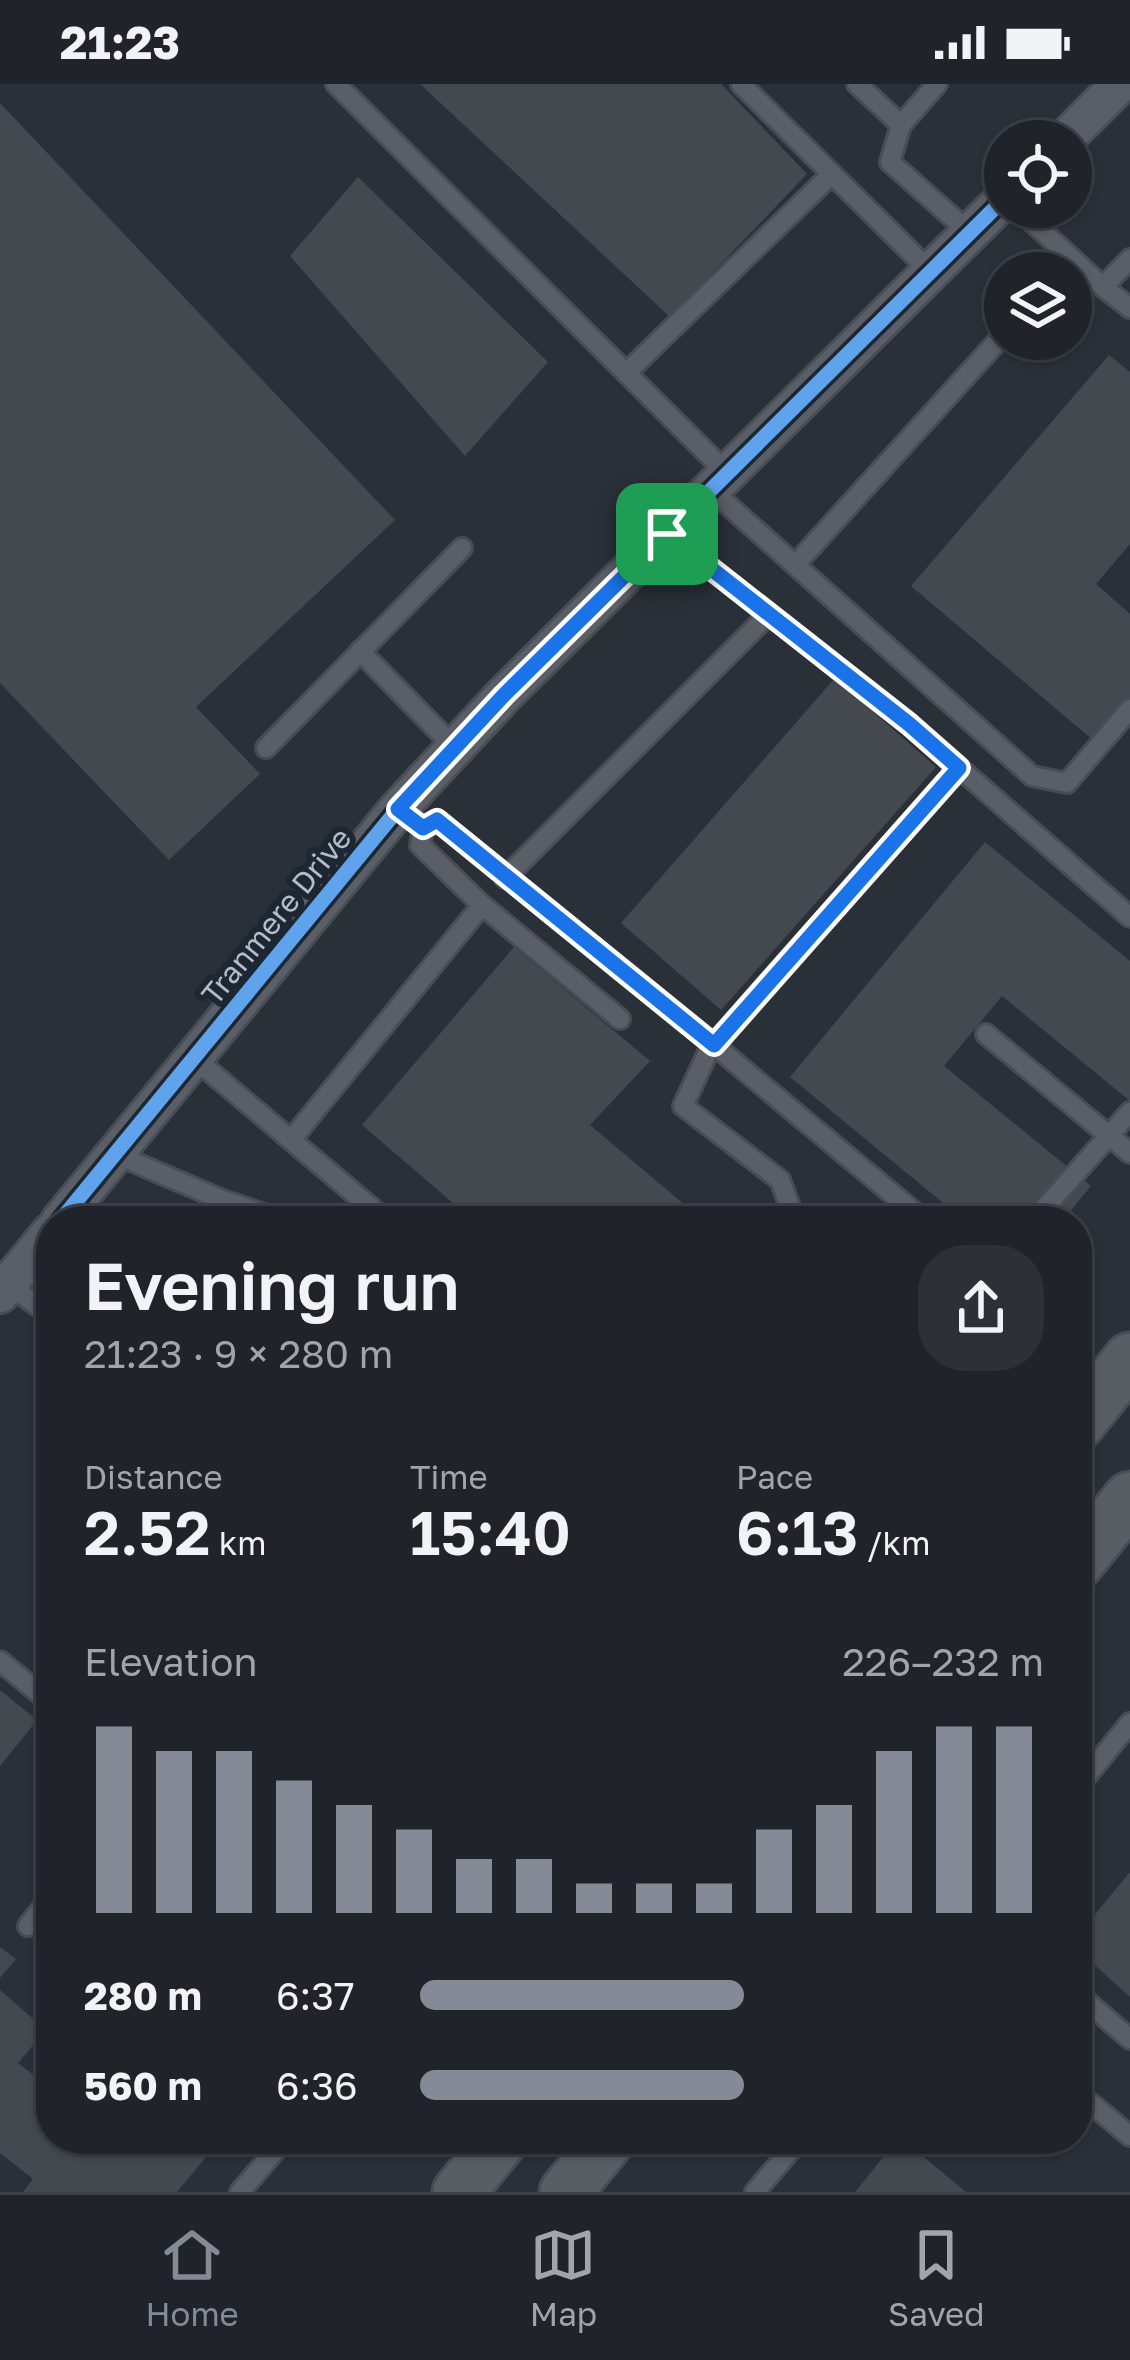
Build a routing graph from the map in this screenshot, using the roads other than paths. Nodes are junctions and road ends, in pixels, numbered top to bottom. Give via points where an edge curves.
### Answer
1 (336, 84) edge
2 (741, 84) edge
3 (857, 84) edge
4 (938, 84) edge
5 (1120, 84) edge
6 (1084, 120) edge
7 (901, 124) junction
8 (832, 174) junction
9 (984, 219) edge
10 (1034, 228) edge
11 (970, 233) junction
12 (1054, 252) edge
13 (1130, 259) edge
14 (931, 272) junction
15 (1092, 281) edge
16 (1102, 287) junction
17 (1130, 308) edge
18 (984, 356) edge
19 (626, 373) junction
20 (719, 482) junction
21 (667, 534) junction
22 (462, 548) dead end
23 (795, 565) junction
24 (769, 614) junction
25 (361, 651) junction
26 (1130, 709) edge
27 (266, 748) dead end
28 (455, 748) junction
29 (959, 768) junction
30 (410, 819) junction
31 (506, 878) junction
32 (482, 905) junction
33 (1130, 917) edge
34 (620, 1019) dead end
35 (986, 1034) dead end
36 (714, 1045) junction
37 (194, 1058) junction
38 (1130, 1112) edge
39 (1109, 1136) junction
40 (291, 1140) junction
41 (1130, 1153) edge
42 (115, 1154) junction
43 (72, 1206) edge
44 (240, 1206) edge
45 (369, 1206) edge
46 (790, 1206) edge
47 (907, 1206) edge
48 (1046, 1206) edge
49 (36, 1250) edge
50 (4, 1289) edge
51 (36, 1307) edge
52 (1130, 1359) edge
53 (1092, 1406) edge
54 (1130, 1498) edge
55 (1092, 1545) edge
56 (0, 1660) edge
57 (36, 1690) edge
58 (1130, 1723) edge
59 (1092, 1770) edge
60 (36, 1916) edge
61 (28, 1926) dead end
62 (1092, 2006) edge
63 (1130, 2039) edge
64 (1092, 2104) edge
65 (1130, 2136) edge
66 (272, 2154) edge
67 (490, 2154) edge
68 (597, 2154) edge
69 (787, 2154) edge
70 (240, 2192) edge
71 (459, 2192) edge
72 (566, 2192) edge
73 (754, 2192) edge

1 - 19 lane
2 - 8 lane
3 - 7 lane
4 - 7 lane
5 - 6 street
7 - 11 lane via 890,162
8 - 14 lane
8 - 19 lane
9 - 11 street, Tranmere Drive
10 - 12 lane
11 - 14 street, Tranmere Drive
13 - 16 lane
14 - 20 street, Tranmere Drive
15 - 16 lane
16 - 17 lane
18 - 23 lane
19 - 20 lane
20 - 21 street, Tranmere Drive
20 - 23 lane
21 - 24 lane
21 - 28 street, Tranmere Drive
22 - 25 lane
23 - 26 lane via 1032,776 1067,783
24 - 29 lane
24 - 31 lane
25 - 27 lane
25 - 28 lane
28 - 30 street, Tranmere Drive
29 - 33 lane
29 - 36 lane
30 - 31 lane via 437,820
30 - 32 lane via 420,844
30 - 37 street, Tranmere Drive
31 - 36 lane
32 - 34 lane
32 - 40 lane
35 - 39 lane
36 - 46 lane via 682,1106 780,1180
36 - 47 lane
37 - 40 lane
37 - 42 street, Tranmere Drive
38 - 39 lane
39 - 41 lane
39 - 48 lane
40 - 45 lane
42 - 43 street, Tranmere Drive
42 - 44 lane
49 - 50 street
50 - 51 lane
52 - 53 main road
54 - 55 main road
56 - 57 lane
58 - 59 lane
60 - 61 lane
62 - 63 lane
64 - 65 lane
66 - 70 lane
67 - 71 main road
68 - 72 main road
69 - 73 lane

